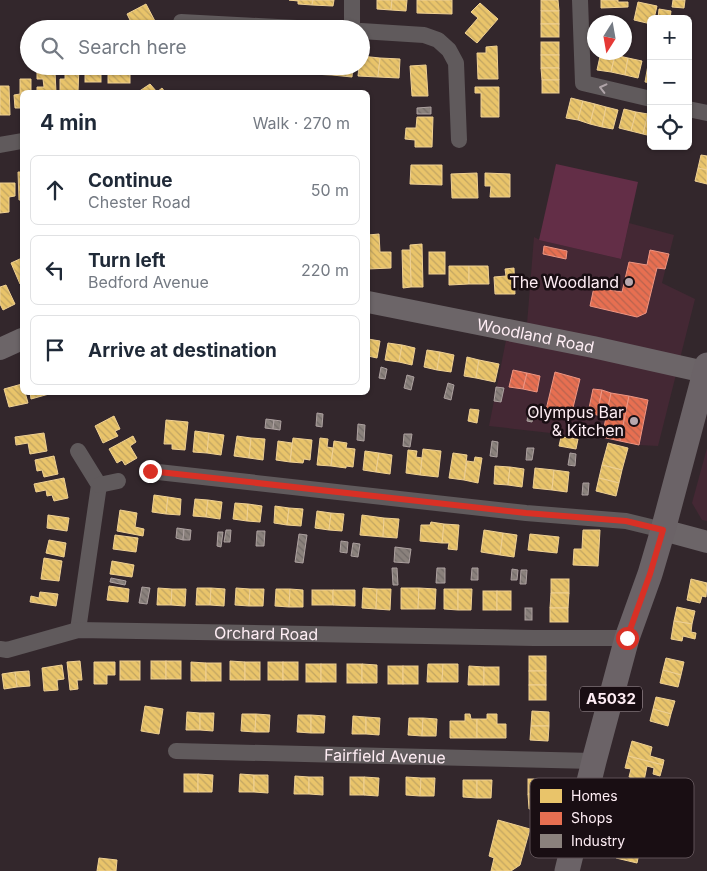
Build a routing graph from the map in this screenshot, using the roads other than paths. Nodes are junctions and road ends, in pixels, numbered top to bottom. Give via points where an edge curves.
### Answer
1 (352, 0) edge
2 (580, 0) edge
3 (352, 20) edge
4 (370, 32) edge
5 (647, 98) edge
6 (692, 109) edge
7 (707, 113) edge
8 (459, 140) dead end
9 (20, 141) edge
10 (0, 145) edge
11 (370, 302) edge
12 (20, 339) edge
13 (0, 349) edge
14 (706, 369) edge
15 (78, 451) dead end
16 (150, 471) dead end
17 (118, 482) dead end
18 (99, 485) junction
19 (663, 530) junction
20 (707, 542) edge
21 (78, 630) junction
22 (627, 638) junction
23 (0, 649) edge
24 (176, 751) dead end
25 (594, 761) junction
26 (590, 778) edge
27 (570, 858) edge
28 (567, 871) edge

1 - 3 street
5 -> 2 street via 583,83
4 - 8 street via 424,35 438,40 449,50 456,63
6 - 7 street
9 - 10 street
11 - 14 street, Woodland Road
12 - 13 street
14 - 19 main road, A5032
15 - 18 street
16 - 19 street via 626,521
17 - 18 street
18 - 21 street
19 - 20 street
19 - 22 main road, A5032
21 - 22 street, Orchard Road
21 - 23 street, Orchard Road via 7,650
22 - 25 main road, A5032
24 - 25 street, Fairfield Avenue
25 - 26 main road, A5032
27 - 28 main road, A5032

